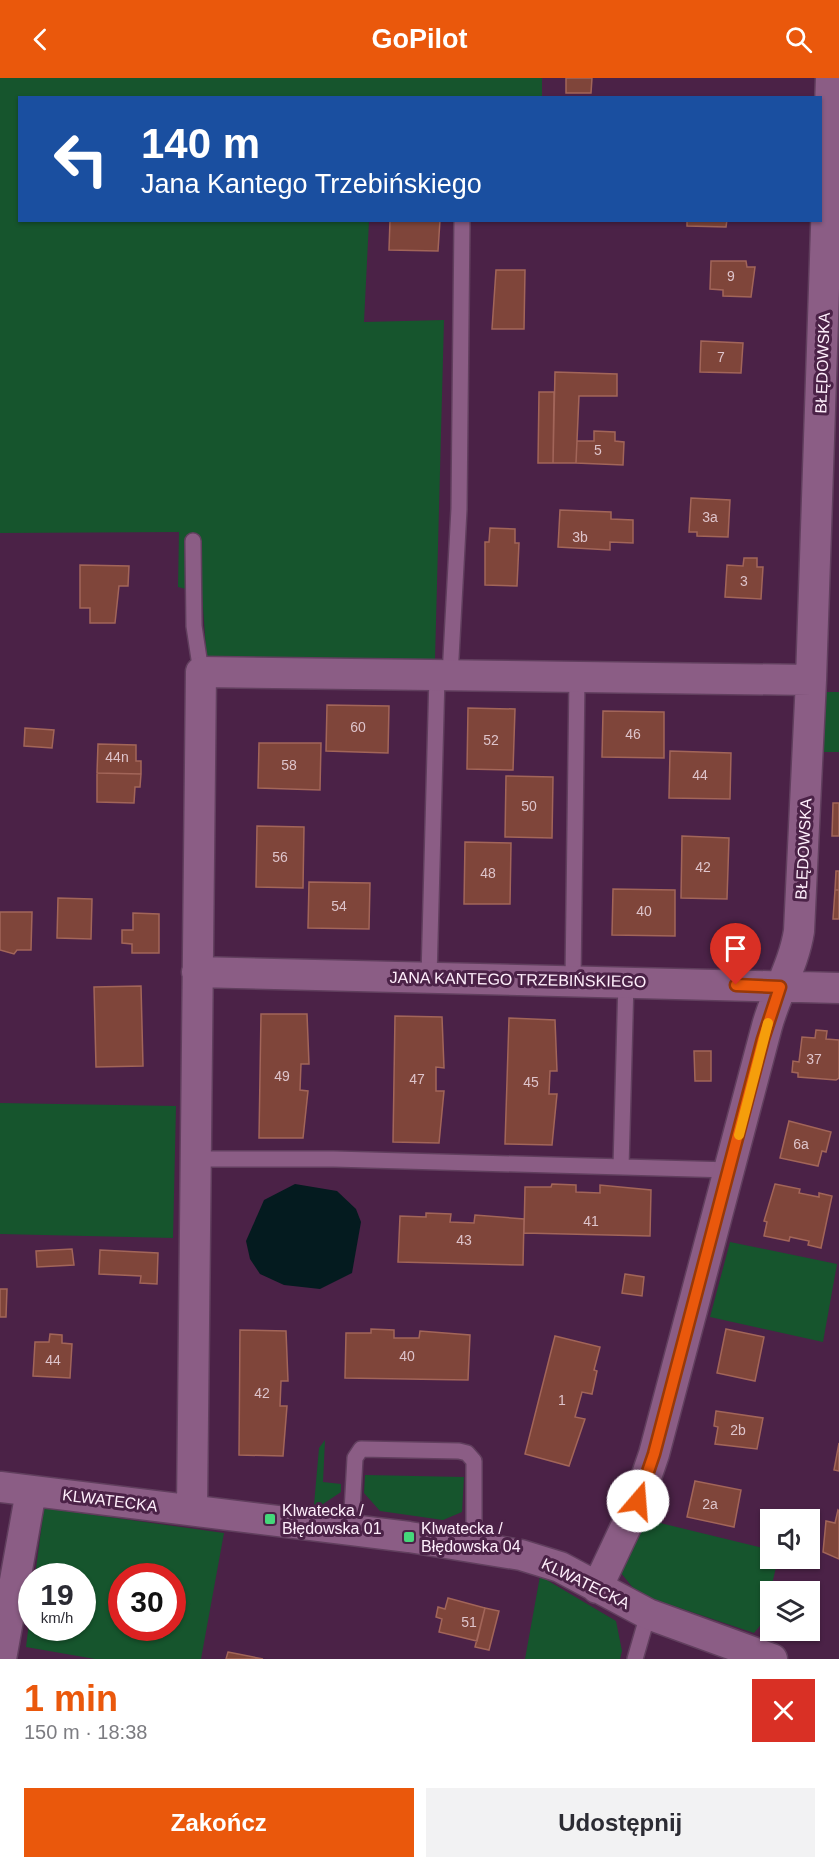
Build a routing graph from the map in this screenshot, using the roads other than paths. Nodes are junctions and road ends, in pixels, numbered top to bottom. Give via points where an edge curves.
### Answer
1 (831, 78) edge
2 (462, 222) edge
3 (832, 260) edge
4 (193, 541) dead end
5 (201, 672) junction
6 (443, 676) junction
7 (577, 678) junction
8 (811, 680) junction
9 (197, 972) junction
10 (429, 977) junction
11 (573, 980) junction
12 (626, 981) junction
13 (780, 987) junction
14 (839, 987) edge
15 (194, 1159) junction
16 (621, 1167) junction
17 (730, 1170) junction
18 (0, 1487) edge
19 (31, 1491) junction
20 (192, 1510) junction
21 (351, 1530) junction
22 (474, 1548) junction
23 (597, 1588) junction
24 (648, 1614) junction
25 (2, 1659) edge
26 (635, 1659) edge
27 (772, 1659) edge

1 - 3 street, BŁĘDOWSKA
2 - 6 lane via 459,509
3 - 8 street, BŁĘDOWSKA
4 - 5 lane via 194,626
5 - 6 street
5 - 9 street
6 - 7 street
6 - 10 lane
7 - 8 street
7 - 11 lane
8 - 13 street, BŁĘDOWSKA via 799,931 796,950
9 - 10 street, JANA KANTEGO TRZEBIŃSKIEGO
9 - 15 street
10 - 11 street, JANA KANTEGO TRZEBIŃSKIEGO
11 - 12 street, JANA KANTEGO TRZEBIŃSKIEGO
12 - 13 street, JANA KANTEGO TRZEBIŃSKIEGO
12 - 16 lane
13 - 14 street, JANA KANTEGO TRZEBIŃSKIEGO
13 - 17 street, BŁĘDOWSKA
15 - 16 lane
15 - 20 street
16 - 17 lane
17 - 23 street, BŁĘDOWSKA via 654,1454 638,1501
18 - 19 street, KLWATECKA
19 - 20 street, KLWATECKA
19 - 25 street
20 - 21 street, KLWATECKA
21 - 22 street, KLWATECKA
21 - 22 lane via 355,1458 361,1449 459,1451 474,1461
22 - 23 street, KLWATECKA via 539,1559
23 - 24 street, KLWATECKA
24 - 26 lane
24 - 27 street, KLWATECKA

